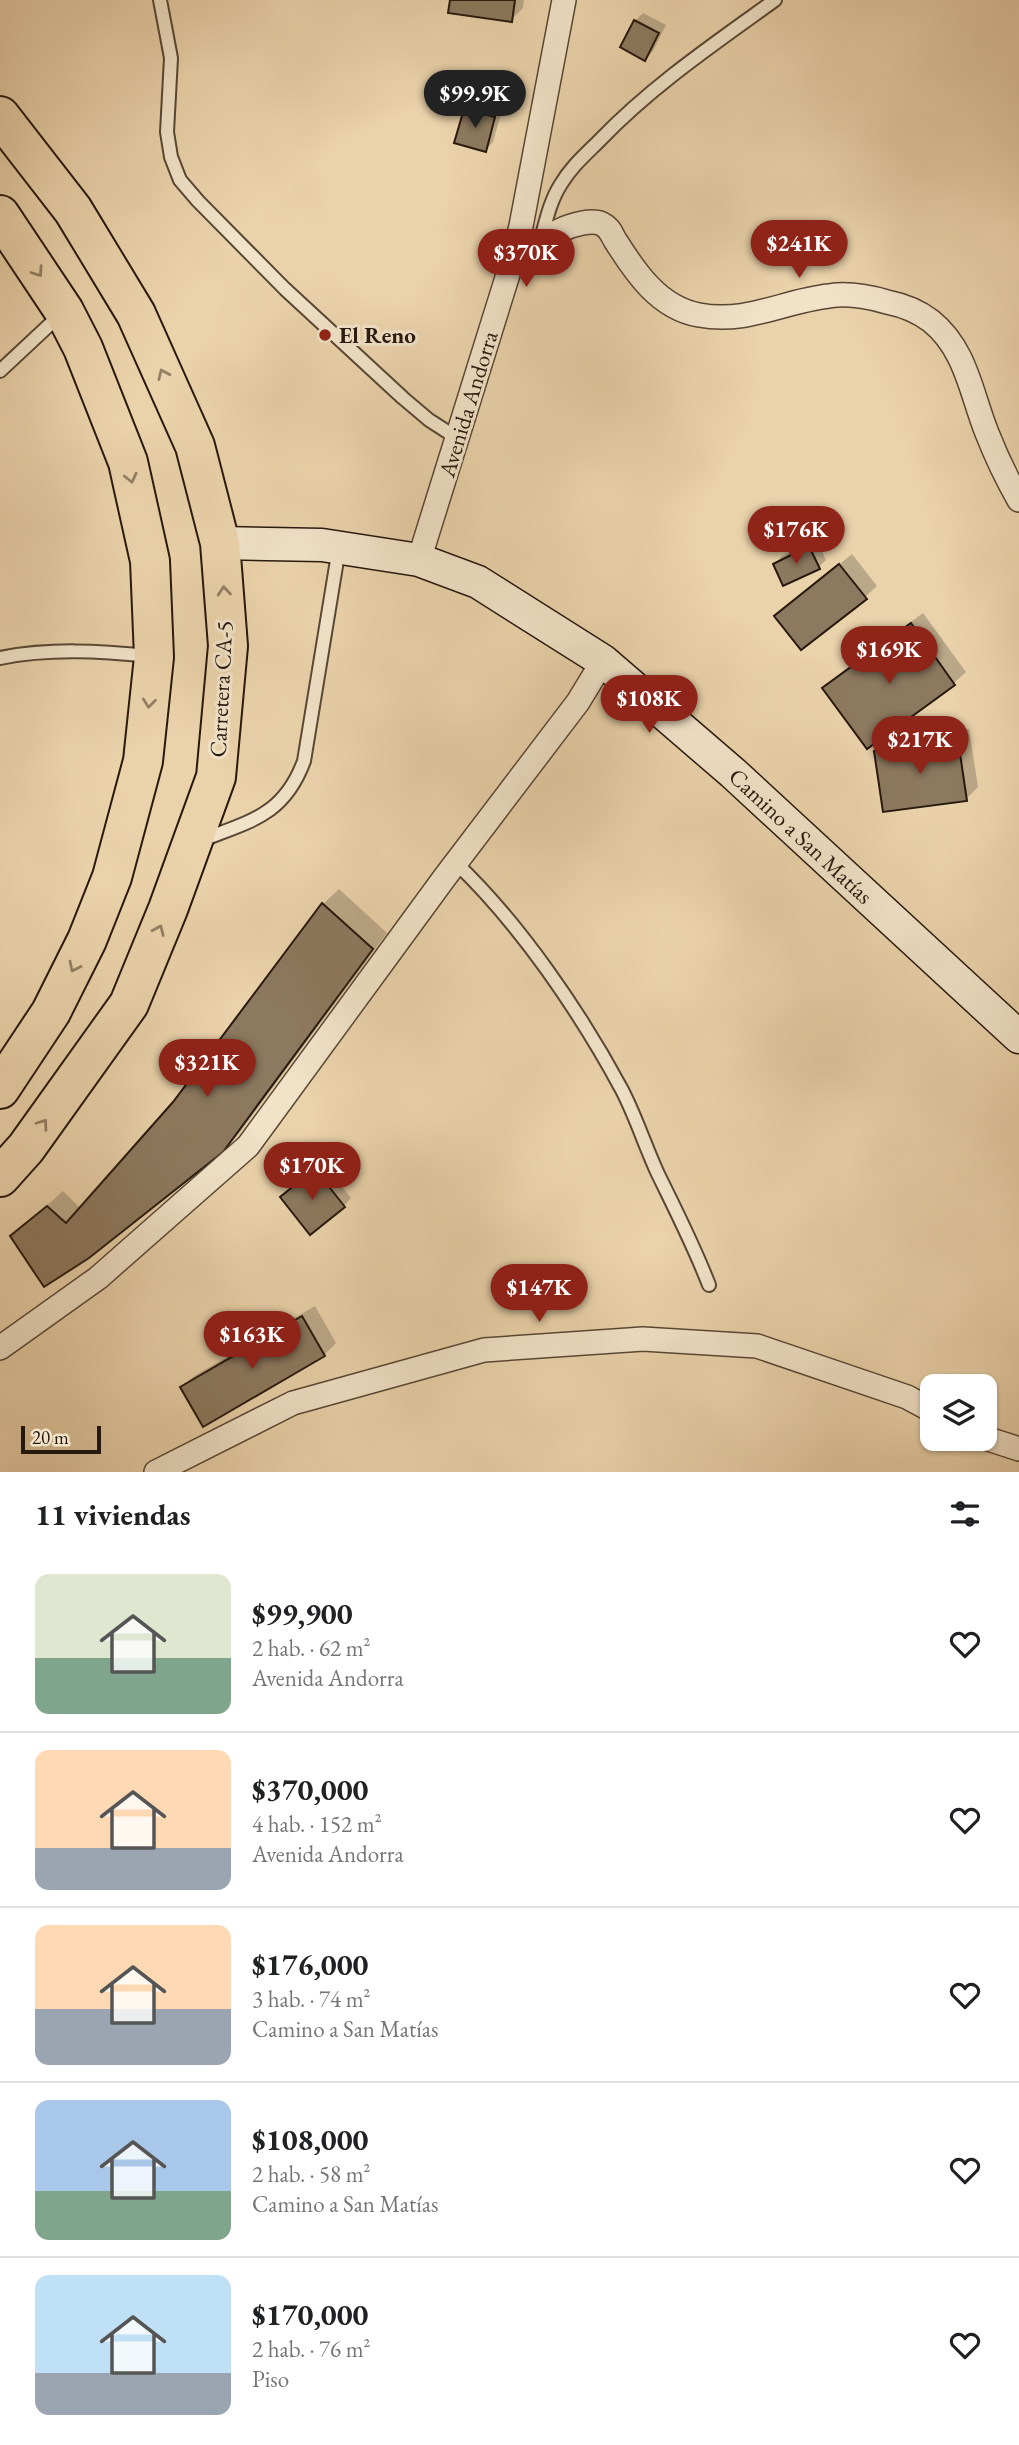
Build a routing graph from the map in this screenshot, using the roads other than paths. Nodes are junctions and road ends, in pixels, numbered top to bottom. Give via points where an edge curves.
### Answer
1 (160, 0) edge
2 (564, 0) edge
3 (775, 0) edge
4 (0, 116) edge
5 (0, 215) edge
6 (540, 243) junction
7 (510, 268) junction
8 (64, 311) junction
9 (0, 370) edge
10 (457, 438) junction
11 (1019, 500) edge
12 (220, 543) junction
13 (339, 548) junction
14 (419, 560) junction
15 (154, 657) junction
16 (0, 658) edge
17 (603, 661) junction
18 (192, 844) junction
19 (456, 863) junction
20 (1019, 1037) edge
21 (0, 1089) edge
22 (0, 1177) edge
23 (709, 1285) dead end
24 (0, 1348) edge
25 (920, 1404) edge
26 (997, 1442) edge
27 (1019, 1450) edge
28 (156, 1472) edge

1 - 10 lane via 171,58 167,132 180,180 285,289 403,398
2 - 7 street, Avenida Andorra
3 - 6 lane via 665,80 575,163 550,206
12 -> 4 highway, Carretera CA-5 via 195,446 136,314 73,210
5 -> 8 highway
6 - 7 street
6 - 11 street via 562,229 600,222 662,300 696,315 750,316 832,295 904,306 930,320 963,363 987,433
7 - 10 street, Avenida Andorra
8 - 9 lane
8 -> 15 highway via 128,462 150,561
10 - 14 street, Avenida Andorra
12 - 13 street, Camino a San Matías
18 -> 12 highway, Carretera CA-5 via 216,777 228,646
13 - 14 street, Camino a San Matías
13 - 18 lane via 304,761 296,782 278,804 258,818
14 - 17 street, Camino a San Matías via 478,582
15 - 16 lane via 101,651
15 -> 21 highway via 143,761 112,877 51,1012
17 - 19 street via 578,702
17 - 20 street, Camino a San Matías via 733,773
22 -> 18 highway, Carretera CA-5 via 26,1148 128,1004
19 - 23 lane via 483,888 566,997 623,1092
19 - 24 street via 248,1146 98,1278
25 - 28 street via 758,1346 643,1339 484,1350 293,1403
26 - 27 street

